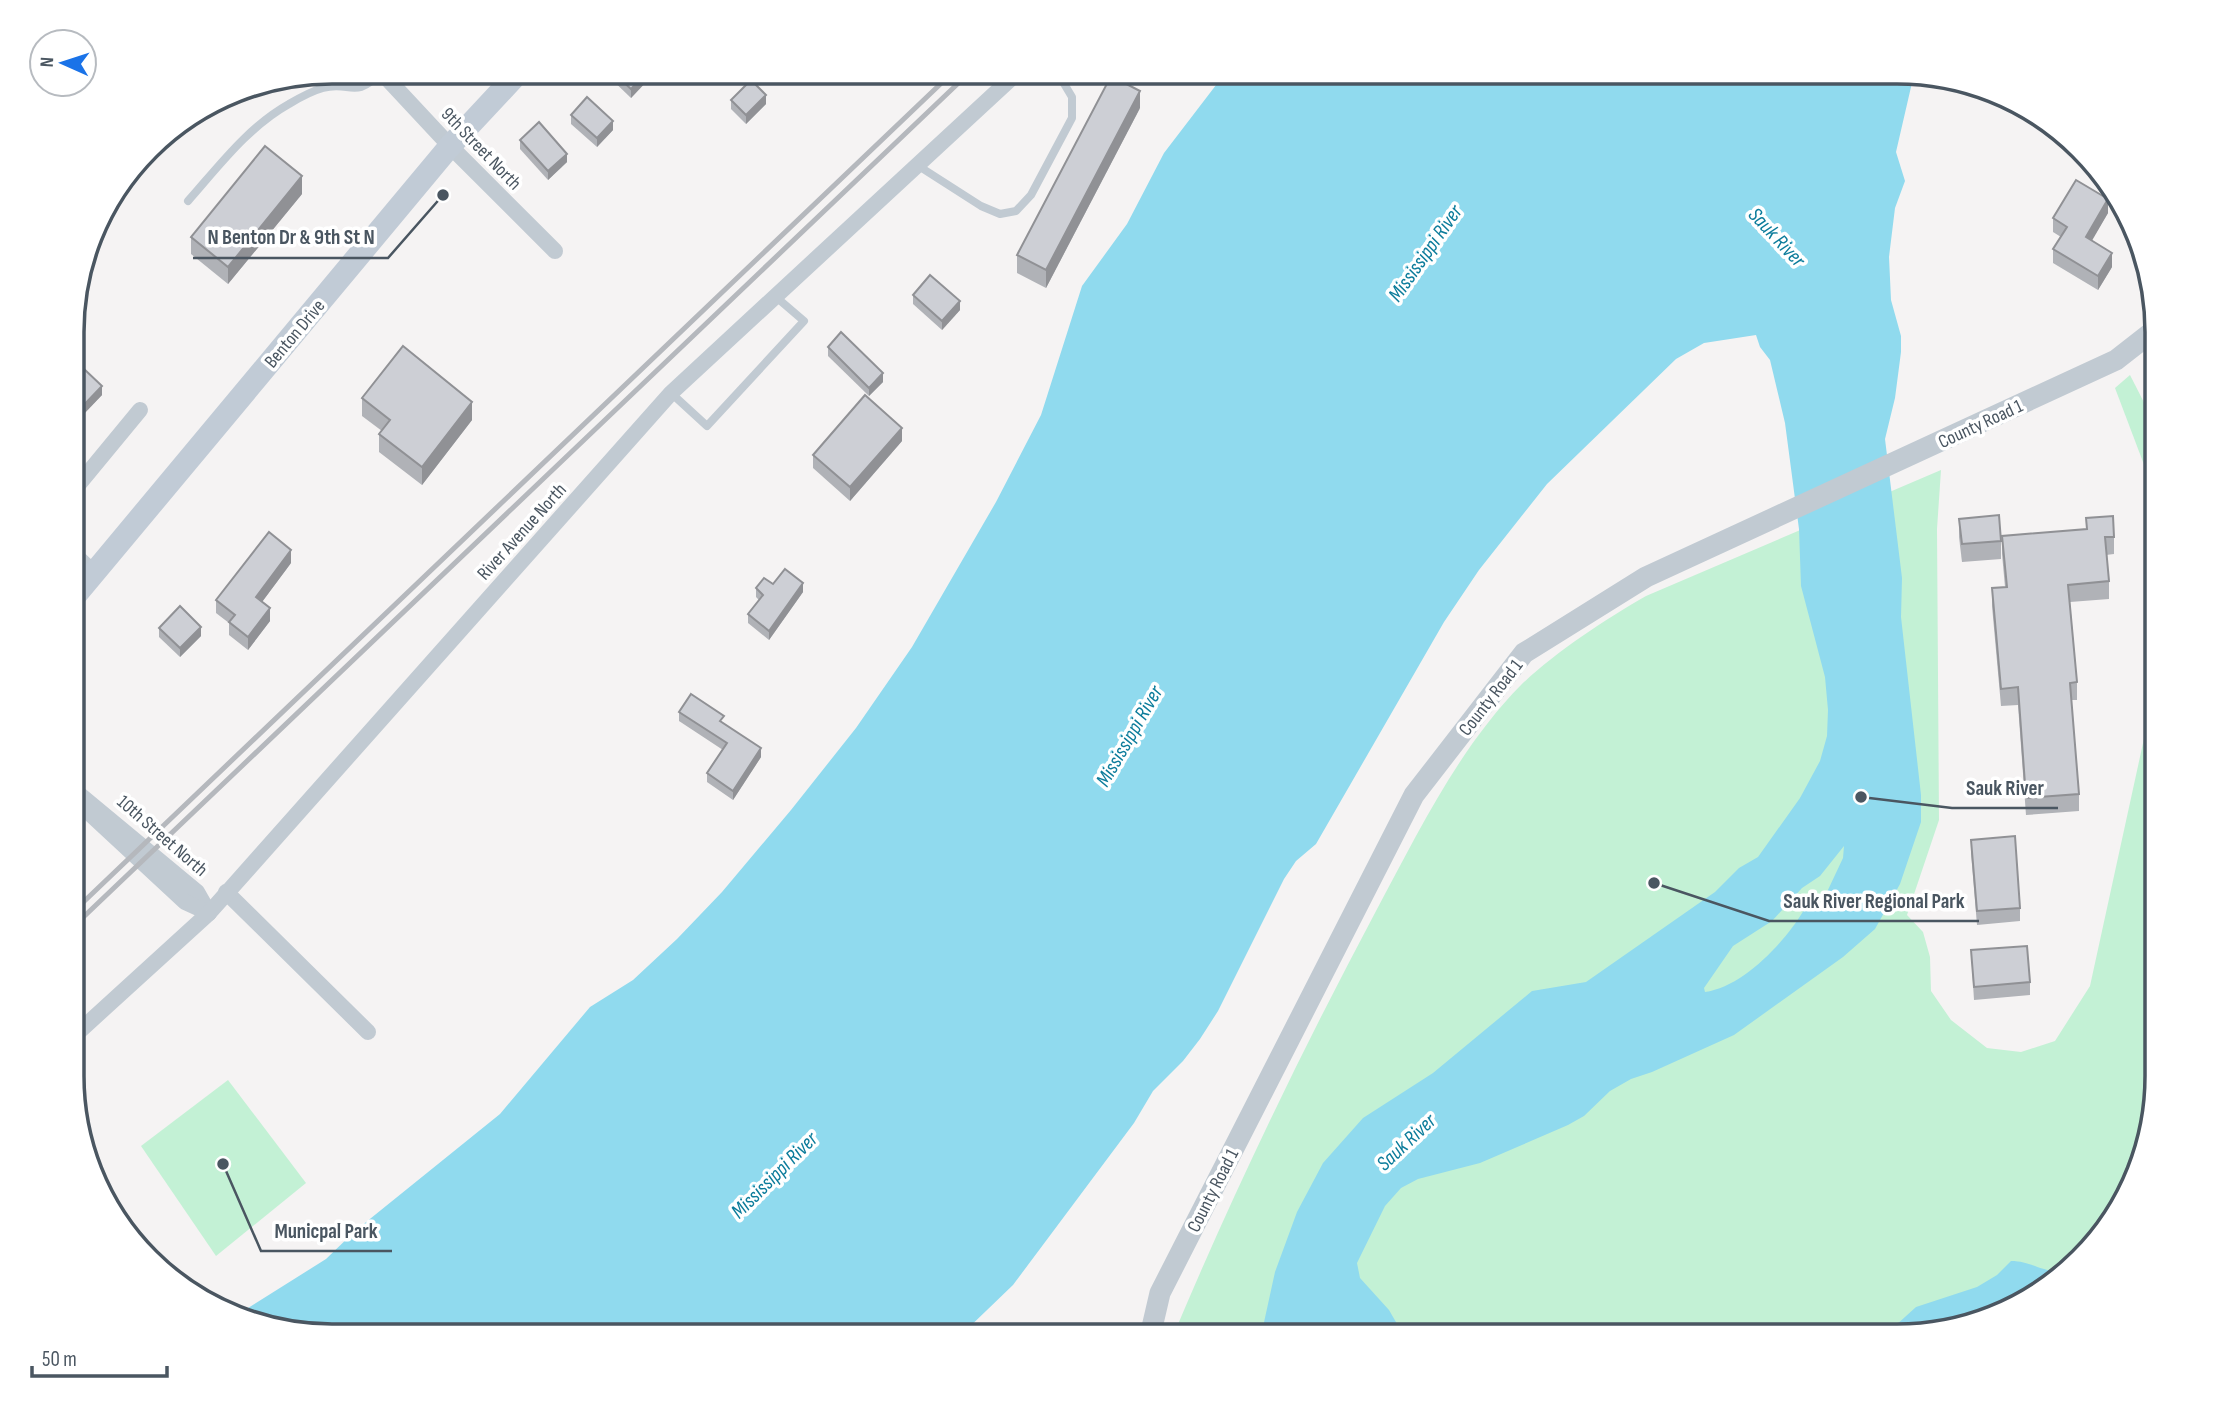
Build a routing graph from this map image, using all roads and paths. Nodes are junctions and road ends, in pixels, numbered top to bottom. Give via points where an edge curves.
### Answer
1 (370, 84) edge
2 (392, 84) edge
3 (508, 84) edge
4 (1005, 84) edge
5 (1064, 84) edge
6 (450, 146) junction
7 (917, 165) junction
8 (188, 201) dead end
9 (555, 251) dead end
10 (776, 297) junction
11 (2144, 338) edge
12 (671, 394) junction
13 (140, 410) dead end
14 (84, 478) edge
15 (84, 564) edge
16 (94, 573) junction
17 (84, 585) edge
18 (84, 796) edge
19 (84, 808) edge
20 (226, 892) junction
21 (208, 913) junction
22 (84, 1027) edge
23 (368, 1032) dead end
24 (1153, 1324) edge

1 - 8 lane via 352,90 326,87 288,104 246,136
2 - 6 street, 9th Street North
3 - 6 main road, Benton Drive
4 - 7 street, River Avenue North
5 - 7 lane via 1072,97 1072,118 1031,195 1016,211 1000,214 981,206
6 - 9 street, 9th Street North
6 - 16 main road, Benton Drive
7 - 10 street, River Avenue North
10 - 12 street, River Avenue North
10 - 12 lane via 804,321 707,426
11 - 24 street, County Road 1 via 2116,360 1646,577 1524,653 1413,795 1160,1293
12 - 20 street, River Avenue North
13 - 14 street
15 - 16 street
16 - 17 main road, Benton Drive
18 - 21 street, 10th Street North via 197,892
19 - 21 street, 10th Street North via 185,902
20 - 21 street, River Avenue North
20 - 23 street, 10th Street North
21 - 22 street, River Avenue North

